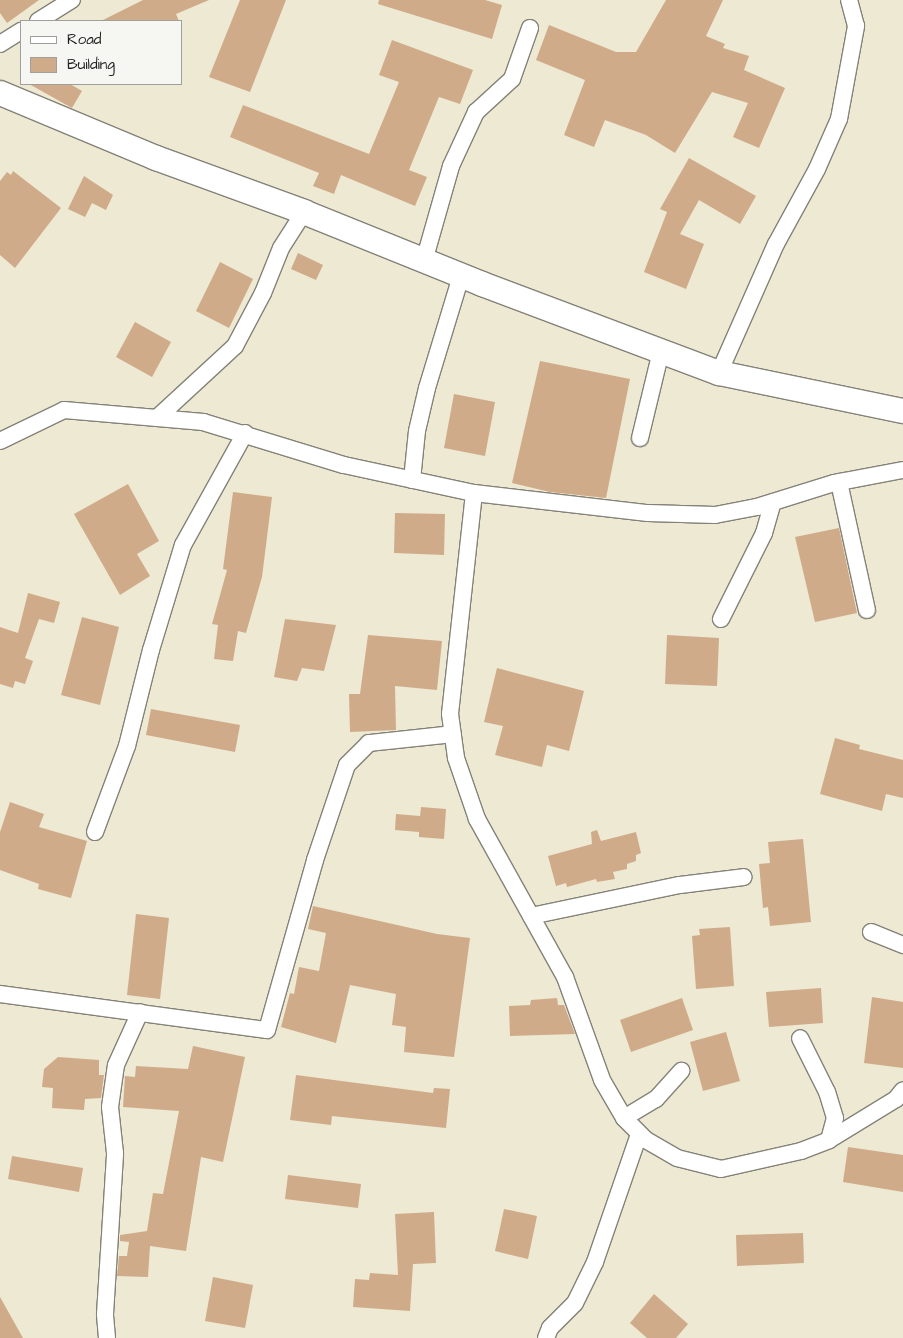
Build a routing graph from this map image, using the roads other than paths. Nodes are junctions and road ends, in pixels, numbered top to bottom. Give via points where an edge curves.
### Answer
1 (72, 0) edge
2 (849, 0) edge
3 (40, 20) edge
4 (530, 28) dead end
5 (20, 32) edge
6 (0, 44) edge
7 (0, 93) edge
8 (304, 212) junction
9 (424, 261) junction
10 (462, 276) junction
11 (661, 351) junction
12 (719, 373) junction
13 (903, 411) edge
14 (157, 418) junction
15 (245, 433) junction
16 (640, 438) dead end
17 (0, 441) edge
18 (903, 470) edge
19 (412, 480) junction
20 (839, 482) junction
21 (474, 493) junction
22 (773, 502) junction
23 (867, 610) dead end
24 (721, 619) dead end
25 (453, 734) junction
26 (95, 832) dead end
27 (744, 877) dead end
28 (531, 916) junction
29 (871, 932) dead end
30 (903, 945) edge
31 (0, 994) edge
32 (140, 1012) junction
33 (800, 1038) dead end
34 (681, 1071) dead end
35 (903, 1090) edge
36 (896, 1105) edge
37 (624, 1118) junction
38 (639, 1134) junction
39 (828, 1140) junction
40 (107, 1338) edge
41 (546, 1338) edge

1 - 3 street
2 - 12 street via 856,26 839,119 817,169 776,244
4 - 9 street via 512,79 476,112 451,166
5 - 6 street
7 - 8 street via 156,158
8 - 9 street
8 - 14 street via 281,248 263,294 235,346
9 - 10 street
10 - 11 street
10 - 19 street via 427,388 417,432
11 - 12 street
11 - 16 street
12 - 13 street
14 - 15 street via 203,422
14 - 17 street via 64,410
15 - 19 street via 344,465
15 - 26 street via 183,545 151,650 127,746
18 - 20 street
19 - 21 street
20 - 22 street
20 - 23 street
21 - 22 street via 648,513 715,515
21 - 25 street via 450,714
22 - 24 street via 764,533
25 - 28 street via 456,758 477,819
25 - 32 street via 369,743 347,765 316,860 268,1030
27 - 28 street via 680,884
28 - 37 street via 565,976 602,1080
29 - 30 street
31 - 32 street
32 - 40 street via 116,1065 110,1107 115,1153 105,1314
33 - 39 street via 827,1092 835,1118
34 - 37 street via 656,1099
35 - 36 street
36 - 39 street
37 - 38 street
38 - 39 street via 678,1158 722,1169 801,1151
38 - 41 street via 594,1262 575,1303 550,1328

